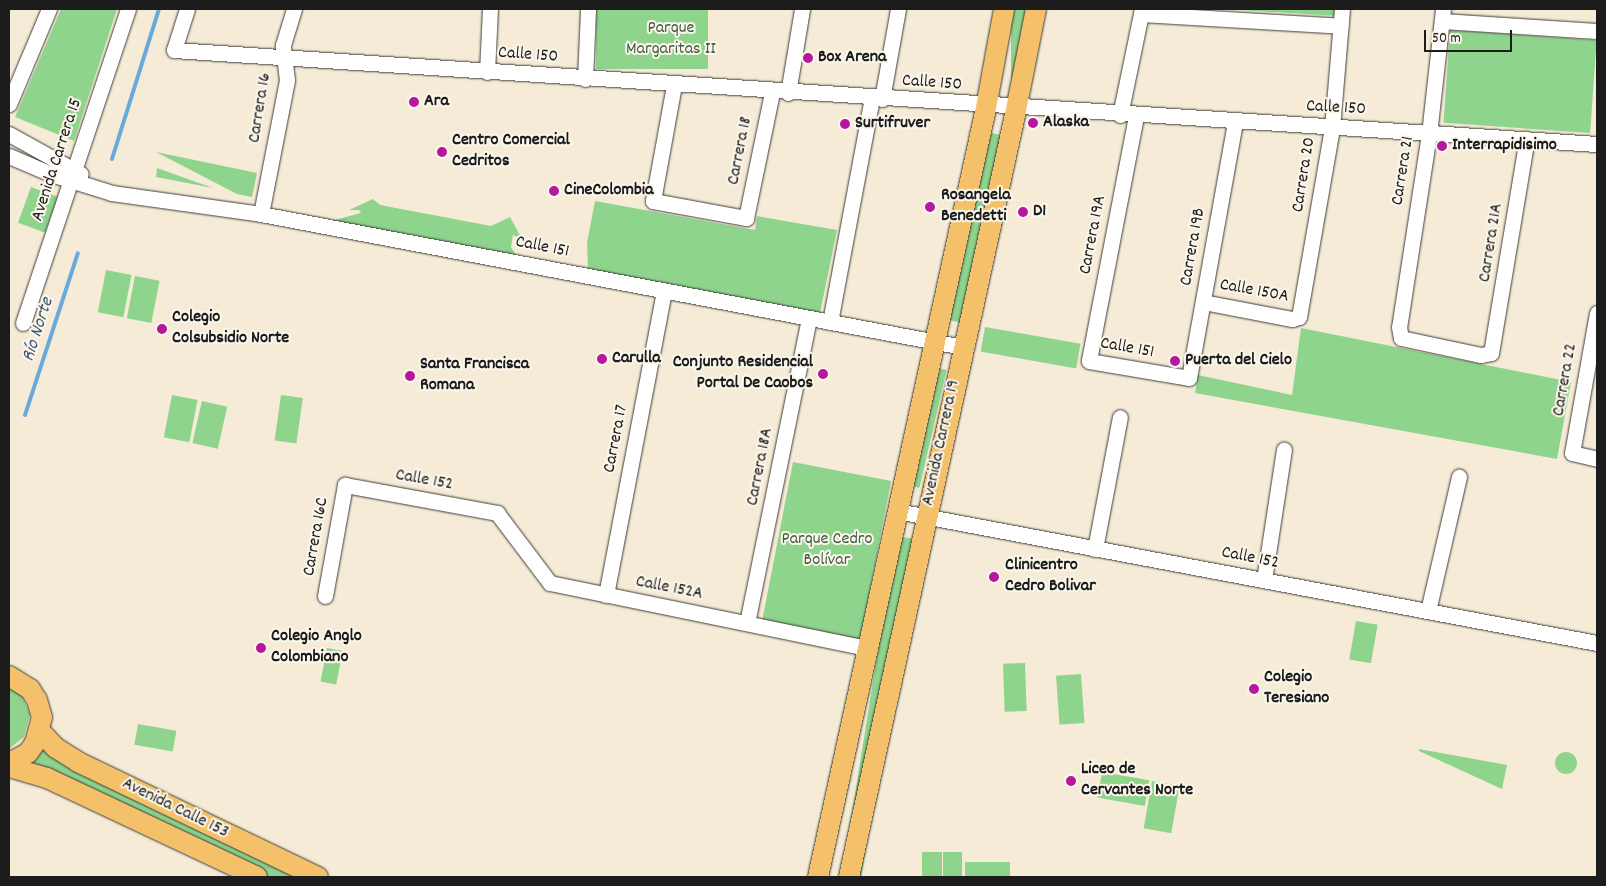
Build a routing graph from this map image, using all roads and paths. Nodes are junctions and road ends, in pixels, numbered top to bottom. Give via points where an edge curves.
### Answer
1 (49, 9) edge
2 (128, 9) edge
3 (187, 9) edge
4 (294, 9) edge
5 (490, 9) edge
6 (588, 9) edge
7 (802, 9) edge
8 (898, 9) edge
9 (1004, 9) edge
10 (1036, 9) edge
11 (1342, 9) edge
12 (1141, 11) edge
13 (1443, 15) edge
14 (1341, 26) junction
15 (1597, 31) edge
16 (283, 58) junction
17 (486, 72) junction
18 (585, 79) junction
19 (674, 85) junction
20 (772, 92) junction
21 (788, 92) junction
22 (877, 99) junction
23 (9, 104) edge
24 (986, 106) junction
25 (1017, 108) junction
26 (1120, 115) junction
27 (1136, 116) junction
28 (1235, 122) junction
29 (1332, 128) junction
30 (9, 134) edge
31 (1429, 134) junction
32 (1528, 140) junction
33 (1597, 144) edge
34 (9, 156) edge
35 (72, 176) junction
36 (262, 214) junction
37 (664, 290) junction
38 (1203, 302) junction
39 (1597, 313) edge
40 (1299, 317) joint
41 (808, 318) junction
42 (830, 322) junction
43 (23, 324) dead end
44 (933, 341) junction
45 (963, 347) junction
46 (1491, 352) joint
47 (1089, 362) joint
48 (1189, 378) joint
49 (1120, 416) dead end
50 (1284, 450) dead end
51 (1597, 459) edge
52 (1459, 477) dead end
53 (345, 485) joint
54 (897, 511) junction
55 (497, 513) joint
56 (926, 517) junction
57 (1095, 548) junction
58 (1264, 580) junction
59 (606, 595) junction
60 (325, 596) dead end
61 (1428, 611) junction
62 (747, 624) junction
63 (1597, 640) edge
64 (867, 648) junction
65 (9, 676) edge
66 (40, 731) junction
67 (9, 763) edge
68 (9, 768) edge
69 (257, 877) edge
70 (318, 877) edge
71 (818, 877) edge
72 (849, 877) edge

1 - 23 street
2 - 35 street, Avenida Carrera 15
3 - 16 street, Calle 150 via 174,50
4 - 16 street, Carrera 16 via 283,45
5 - 17 street
6 - 18 street
7 - 21 street
8 - 22 street
9 - 24 main road, Avenida Carrera 19
10 - 25 main road, Avenida Carrera 19
11 - 14 street, Carrera 20
12 - 14 street
12 - 26 street
13 - 15 street
13 - 31 street, Carrera 21
14 - 29 street, Carrera 20
16 - 17 street, Calle 150
16 - 36 street, Carrera 16 via 287,80
17 - 18 street, Calle 150
18 - 19 street, Calle 150
19 - 20 street, Calle 150
19 - 20 street, Carrera 18 via 653,201 746,218
20 - 21 street, Calle 150
21 - 22 street, Calle 150
22 - 24 street, Calle 150
22 - 42 street
24 - 25 street, Calle 150
24 - 44 main road, Avenida Carrera 19
25 - 26 street, Calle 150
25 - 45 main road, Avenida Carrera 19
26 - 27 street, Calle 150
27 - 28 street, Calle 150
27 - 47 street, Carrera 19A
28 - 29 street, Calle 150
28 - 38 street, Carrera 19B
29 - 31 street, Calle 150
29 - 40 street, Carrera 20
30 - 35 street, Calle 151
31 - 32 street, Calle 150
31 - 46 street, Carrera 21 via 1399,327 1401,338 1481,355
32 - 33 street, Calle 150
32 - 46 street, Carrera 21A
34 - 35 street, Calle 151
35 - 36 street, Calle 151 via 112,193
35 - 43 street, Avenida Carrera 15
36 - 37 street, Calle 151
37 - 41 street, Calle 151
37 - 59 street, Carrera 17
38 - 40 street, Calle 150A via 1292,319
38 - 48 street, Carrera 19B
39 - 51 street, Carrera 22 via 1572,453
41 - 42 street, Calle 151
41 - 62 street, Carrera 18A
42 - 44 street, Calle 151
44 - 45 street, Calle 151
44 - 54 main road, Avenida Carrera 19
45 - 56 main road, Avenida Carrera 19
47 - 48 street, Calle 151
49 - 57 street
50 - 58 street
52 - 61 street
53 - 55 street, Calle 152
53 - 60 street, Carrera 16C
54 - 56 street, Calle 152
54 - 64 main road, Avenida Carrera 19
55 - 59 street, Calle 152A via 550,583
56 - 57 street, Calle 152
56 - 72 main road, Avenida Carrera 19
57 - 58 street, Calle 152
58 - 61 street, Calle 152
59 - 62 street, Calle 152A
61 - 63 street, Calle 152
62 - 64 street, Calle 152A
64 - 71 main road, Avenida Carrera 19
65 - 66 main road via 21,682 37,700 42,717
66 - 67 main road via 28,753
66 - 70 main road, Avenida Calle 153 via 56,748 78,762
68 - 69 main road, Avenida Calle 153 via 47,778

